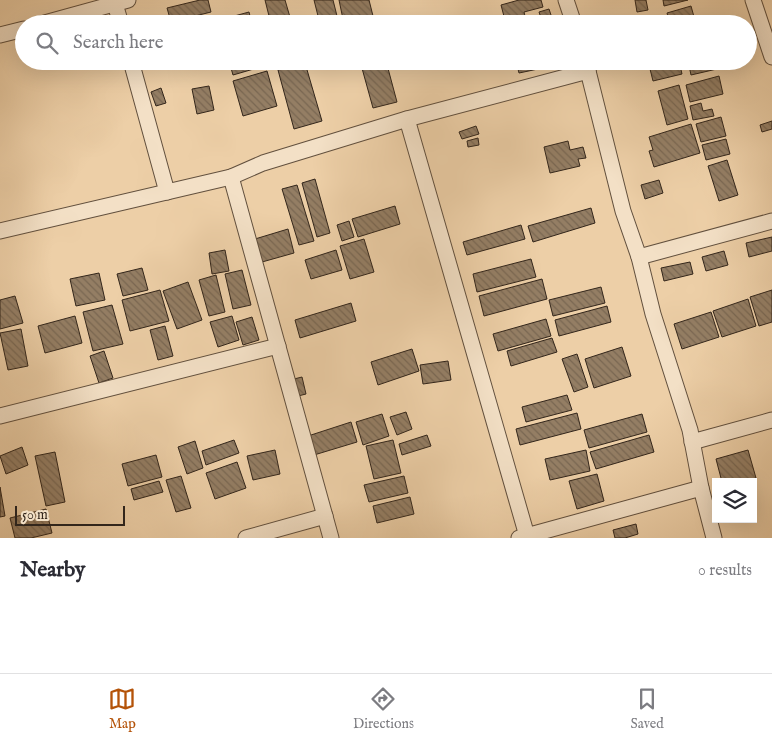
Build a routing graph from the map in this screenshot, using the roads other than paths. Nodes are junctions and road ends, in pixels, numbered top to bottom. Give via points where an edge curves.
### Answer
1 (566, 0) edge
2 (753, 0) edge
3 (122, 2) edge
4 (74, 15) edge
5 (121, 15) edge
6 (571, 15) edge
7 (15, 31) edge
8 (0, 35) edge
9 (772, 57) edge
10 (133, 70) edge
11 (573, 70) edge
12 (588, 70) edge
13 (407, 119) junction
14 (231, 176) junction
15 (167, 192) junction
16 (772, 221) edge
17 (0, 232) edge
18 (640, 257) junction
19 (278, 346) junction
20 (0, 416) edge
21 (772, 420) edge
22 (692, 442) junction
23 (701, 488) junction
24 (325, 516) junction
25 (523, 537) edge
26 (246, 538) edge
27 (331, 538) edge
28 (714, 538) edge

1 - 6 street
2 - 9 street
3 - 4 street
3 - 5 street
7 - 8 street
10 - 15 street
11 - 13 street
12 - 18 street via 623,211
13 - 14 street via 263,163
13 - 25 street
14 - 15 street
14 - 19 street
15 - 17 street
16 - 18 street
18 - 22 street via 653,314
19 - 20 street
19 - 24 street
21 - 22 street
22 - 23 street
23 - 25 street
23 - 28 street
24 - 26 street
24 - 27 street

